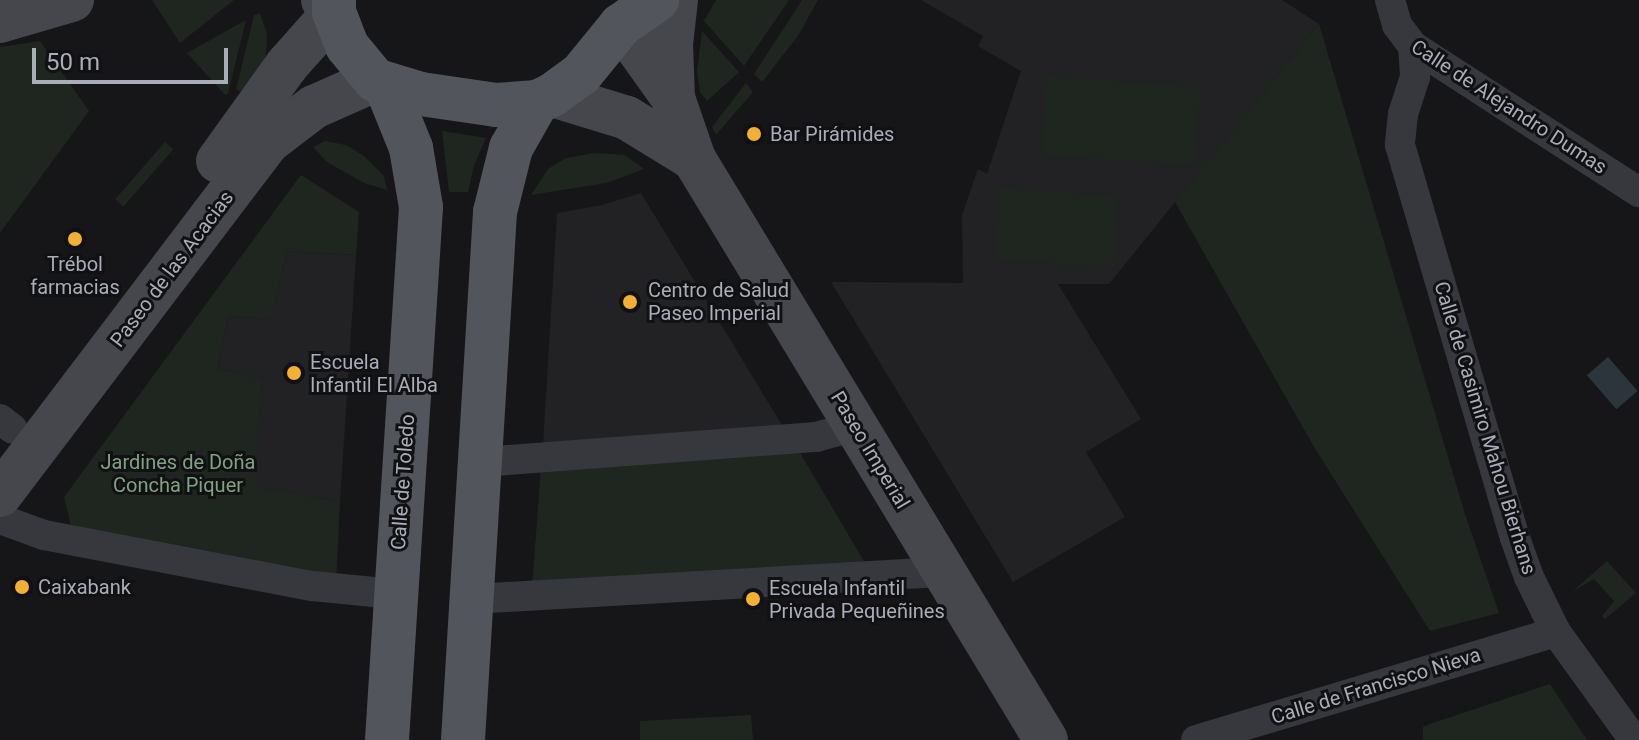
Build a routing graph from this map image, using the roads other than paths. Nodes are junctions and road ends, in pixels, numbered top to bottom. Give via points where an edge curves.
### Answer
1 (72, 0) edge
2 (657, 0) edge
3 (676, 0) edge
4 (330, 4) edge
5 (1394, 4) edge
6 (615, 12) edge
7 (0, 21) edge
8 (1413, 46) junction
9 (1455, 75) junction
10 (381, 83) junction
11 (1412, 93) junction
12 (545, 98) junction
13 (673, 98) junction
14 (694, 159) junction
15 (1639, 192) edge
16 (856, 426) junction
17 (4, 432) edge
18 (482, 462) junction
19 (0, 495) edge
20 (0, 519) edge
21 (944, 572) junction
22 (395, 594) junction
23 (472, 599) junction
24 (1556, 632) junction
25 (387, 740) edge
26 (463, 740) edge
27 (1046, 740) edge
28 (1196, 740) edge
29 (1634, 740) edge

1 - 7 main road
2 - 6 main road
3 - 13 main road, Paseo Imperial
4 - 10 main road, Calle de Toledo via 347,46
4 - 17 main road, Paseo de las Acacias via 245,126
5 - 8 street, Calle de Alejandro Dumas via 1401,32
6 - 12 main road via 581,74
6 - 13 main road, Paseo Imperial
8 - 9 street, Calle de Alejandro Dumas
8 - 11 street, Calle de Casimiro Mahou Bierhans
9 - 11 street
9 - 15 street, Calle de Alejandro Dumas
10 - 12 main road via 496,105
10 - 19 main road, Paseo de las Acacias via 314,107 268,142
10 - 22 main road, Calle de Toledo via 411,148 421,207
11 - 24 street, Calle de Casimiro Mahou Bierhans via 1403,114 1400,145 1515,538
12 - 14 main road, Paseo Imperial via 627,118
12 - 18 main road via 511,148 495,212
13 - 14 main road, Paseo Imperial
14 - 16 main road, Paseo Imperial
16 - 18 street via 816,437
16 - 21 main road, Paseo Imperial
18 - 23 main road
20 - 22 street via 44,535 312,586
21 - 23 street
21 - 27 main road, Paseo Imperial
22 - 25 main road, Calle de Toledo
23 - 26 main road
24 - 28 street, Calle de Francisco Nieva
24 - 29 street, Calle de Casimiro Mahou Bierhans

